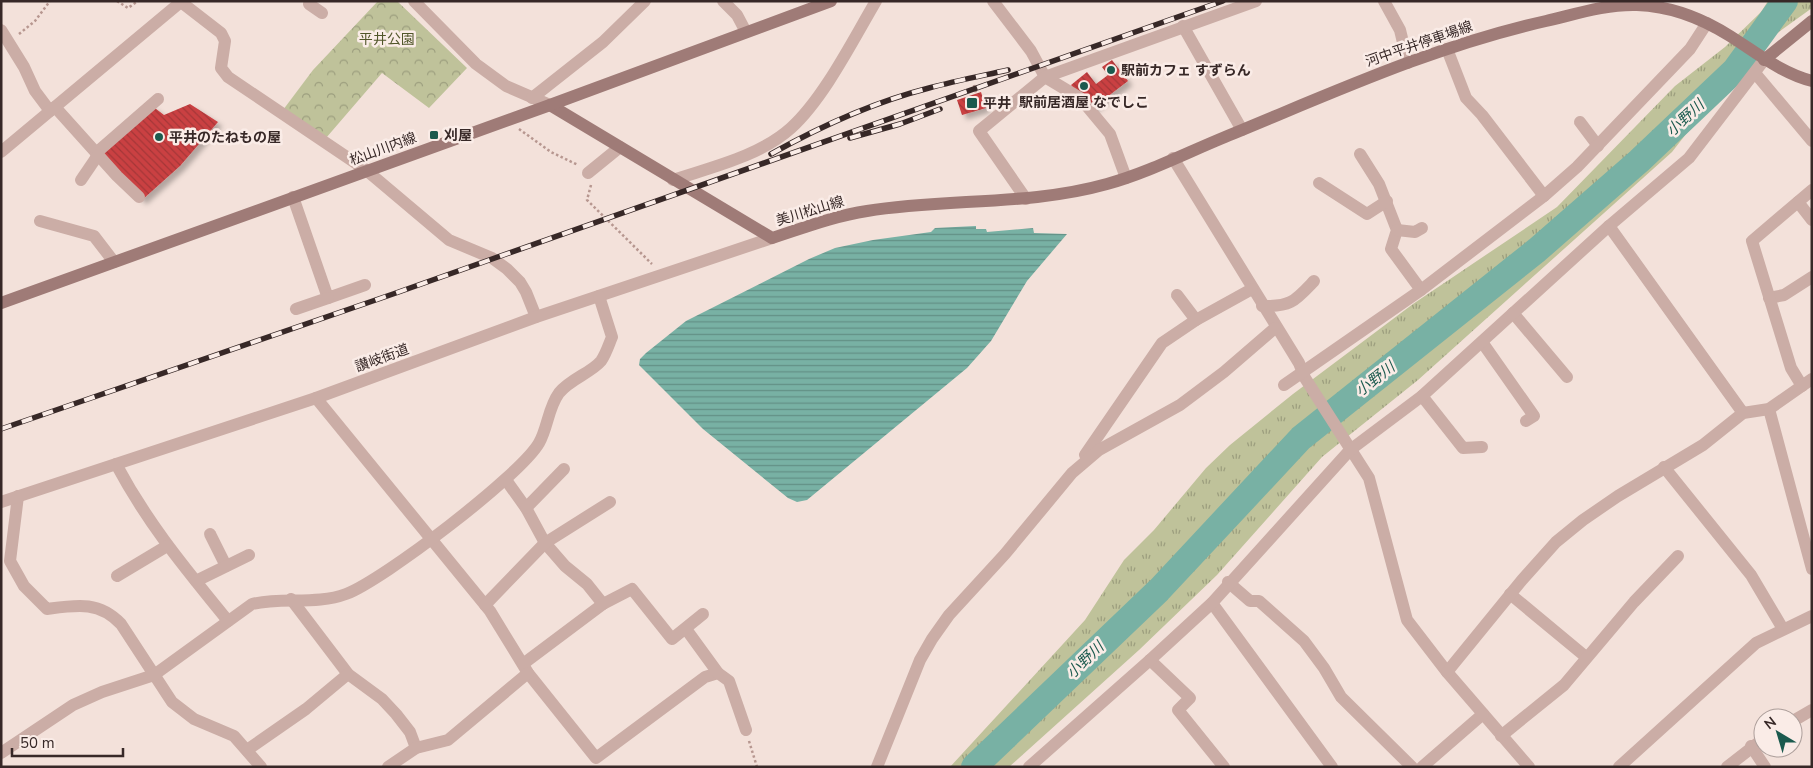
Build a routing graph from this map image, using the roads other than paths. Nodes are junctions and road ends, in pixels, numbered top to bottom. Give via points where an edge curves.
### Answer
1 (182, 1) edge
2 (414, 1) edge
3 (645, 1) edge
4 (723, 1) edge
5 (831, 1) edge
6 (876, 1) edge
7 (993, 1) edge
8 (1256, 1) edge
9 (1384, 1) edge
10 (308, 6) edge
11 (322, 13) dead end
12 (1812, 20) edge
13 (1707, 23) junction
14 (1183, 26) junction
15 (1, 30) edge
16 (746, 32) junction
17 (1447, 49) junction
18 (1762, 58) junction
19 (1408, 63) junction
20 (1755, 73) junction
21 (1045, 76) junction
22 (1812, 81) edge
23 (532, 98) junction
24 (158, 99) dead end
25 (550, 105) junction
26 (53, 109) junction
27 (1580, 122) dead end
28 (1242, 130) junction
29 (1812, 141) edge
30 (1598, 146) junction
31 (620, 147) junction
32 (1, 152) edge
33 (97, 154) junction
34 (1360, 154) dead end
35 (1173, 158) junction
36 (366, 170) junction
37 (588, 173) road end
38 (1126, 178) junction
39 (81, 180) dead end
40 (673, 180) junction
41 (1319, 183) dead end
42 (1812, 190) edge
43 (1544, 196) junction
44 (139, 197) dead end
45 (293, 197) junction
46 (1026, 198) junction
47 (1387, 201) junction
48 (1798, 202) junction
49 (1812, 220) edge
50 (40, 221) dead end
51 (1609, 226) junction
52 (1422, 228) dead end
53 (1397, 230) junction
54 (772, 238) junction
55 (114, 262) junction
56 (1812, 277) edge
57 (1314, 281) dead end
58 (365, 285) dead end
59 (1252, 289) junction
60 (1421, 290) junction
61 (1177, 295) dead end
62 (599, 296) junction
63 (328, 298) junction
64 (1770, 298) junction
65 (1, 303) edge
66 (1262, 306) junction
67 (296, 310) dead end
68 (1513, 313) junction
69 (536, 317) junction
70 (1196, 320) junction
71 (1275, 328) junction
72 (1482, 342) junction
73 (1304, 376) junction
74 (1567, 377) dead end
75 (1807, 382) edge
76 (1284, 385) dead end
77 (1422, 396) junction
78 (316, 398) junction
79 (1769, 409) junction
80 (1744, 413) junction
81 (1526, 421) dead end
82 (1482, 447) dead end
83 (1349, 448) junction
84 (116, 464) junction
85 (1664, 467) junction
86 (564, 469) dead end
87 (1072, 473) junction
88 (506, 480) junction
89 (18, 496) junction
90 (1, 502) edge
91 (610, 502) dead end
92 (526, 508) junction
93 (210, 534) dead end
94 (432, 538) junction
95 (545, 543) junction
96 (167, 546) junction
97 (249, 555) dead end
98 (1678, 556) dead end
99 (226, 566) junction
100 (1812, 568) edge
101 (118, 576) dead end
102 (196, 581) junction
103 (1228, 582) junction
104 (1510, 594) junction
105 (291, 599) junction
106 (1212, 603) junction
107 (604, 604) junction
108 (485, 605) junction
109 (703, 614) dead end
110 (1812, 616) edge
111 (228, 621) junction
112 (686, 629) junction
113 (1783, 629) junction
114 (1586, 657) junction
115 (1150, 660) junction
116 (526, 668) junction
117 (1447, 672) junction
118 (718, 673) junction
119 (348, 674) junction
120 (154, 675) junction
121 (1483, 714) junction
122 (746, 730) road end
123 (1501, 736) junction
124 (1752, 746) joint
125 (416, 748) junction
126 (247, 750) junction
127 (1, 753) edge
128 (261, 767) edge
129 (388, 767) edge
130 (878, 767) edge
131 (1029, 767) edge
132 (1224, 767) edge
133 (1332, 767) edge
134 (1412, 767) edge
135 (1422, 767) edge
136 (1529, 767) edge
137 (1619, 767) edge
138 (1727, 767) edge
139 (1765, 767) edge

1 - 26 street
1 - 36 street via 221,33 225,42 221,68 228,77
2 - 23 street via 476,64 506,86
3 - 23 street via 602,42
4 - 16 street via 737,15
5 - 16 main road, 松山川内線
6 - 40 street via 823,88 791,128 737,158
7 - 21 street via 1032,51
8 - 14 street
9 - 19 street via 1400,30
10 - 11 street
12 - 18 main road
13 - 17 main road, 河中平井停車場線 via 1662,8 1614,5
13 - 18 main road, 河中平井停車場線
13 - 30 street via 1690,49
14 - 21 street
14 - 28 street
15 - 26 street via 35,91
16 - 25 main road, 松山川内線
17 - 19 main road, 河中平井停車場線
17 - 43 street via 1466,98
18 - 20 street
18 - 22 main road
19 - 28 main road, 河中平井停車場線
20 - 29 street
20 - 51 street via 1689,158
21 - 38 street via 1080,98 1110,134
21 - 46 street via 979,131
23 - 25 street
24 - 33 street
25 - 31 main road, 美川松山線
25 - 36 main road, 松山川内線
26 - 32 street
26 - 33 street
27 - 30 street
28 - 35 main road, 河中平井停車場線
30 - 43 street
31 - 37 street
31 - 40 main road, 美川松山線
33 - 39 street
33 - 44 street
34 - 47 street
35 - 38 main road, 河中平井停車場線
35 - 59 street
36 - 45 main road, 松山川内線
36 - 69 street via 449,240 492,258 507,269 526,292
38 - 46 main road, 河中平井停車場線 via 1062,194
40 - 54 main road, 美川松山線
41 - 47 street via 1367,214
42 - 48 street
43 - 60 street
45 - 55 main road, 松山川内線
45 - 63 street
46 - 54 main road, 美川松山線 via 865,211
47 - 53 street
48 - 49 street
48 - 64 street via 1752,240
50 - 55 street via 94,236
51 - 68 street
51 - 80 street
52 - 53 street via 1415,232
53 - 60 street via 1391,249
54 - 62 street, 讃岐街道
55 - 65 main road, 松山川内線
56 - 64 street via 1784,295
57 - 66 street via 1294,302
58 - 63 street
59 - 66 street
59 - 70 street
60 - 73 street
61 - 70 street
62 - 69 street, 讃岐街道
62 - 88 street via 612,337 601,361 571,381 559,394 539,443
63 - 67 street
64 - 75 street via 1790,368
66 - 71 street
68 - 72 street
68 - 74 street
69 - 78 street, 讃岐街道
70 - 87 street via 1162,343
71 - 73 street
71 - 87 street via 1180,405 1099,450
72 - 77 street
72 - 81 street via 1534,416
73 - 76 street
73 - 83 street
75 - 79 street
77 - 82 street via 1463,448
77 - 83 street
78 - 84 street, 讃岐街道
78 - 94 street
79 - 80 street
79 - 100 street
80 - 85 street via 1703,445
83 - 103 street
83 - 117 street via 1369,478 1407,620
84 - 89 street, 讃岐街道
84 - 96 street via 136,501
85 - 104 street via 1583,520 1556,542
85 - 113 street via 1751,575
86 - 92 street
87 - 130 street via 932,638 920,660
88 - 92 street
88 - 94 street
89 - 90 street, 讃岐街道
89 - 120 street via 10,561 24,586 47,608 77,604 111,613 122,624
91 - 95 street
92 - 95 street
93 - 99 street
94 - 105 street via 366,585 345,595
94 - 108 street
95 - 107 street
95 - 108 street
96 - 101 street
96 - 102 street
97 - 99 street
98 - 114 street
99 - 102 street
102 - 111 street
103 - 106 street
103 - 134 street via 1250,600 1259,601 1304,641 1341,697
104 - 114 street
104 - 117 street
105 - 111 street via 252,604
105 - 119 street
106 - 115 street
106 - 133 street
107 - 112 street via 632,589 672,639
107 - 116 street
108 - 116 street
109 - 112 street
110 - 113 street
111 - 120 street
112 - 118 street
113 - 137 street via 1756,642
114 - 123 street via 1564,685
115 - 131 street
115 - 132 street via 1190,698 1178,710
116 - 118 street via 596,758 705,677
116 - 125 street via 448,740
117 - 121 street
118 - 122 street via 729,681
119 - 125 street via 382,699 396,714 410,732
119 - 126 street via 306,709
120 - 126 street via 180,710 234,736
120 - 127 street via 73,704
121 - 123 street
121 - 135 street
123 - 136 street
124 - 138 street
124 - 139 street
125 - 129 street
126 - 128 street

